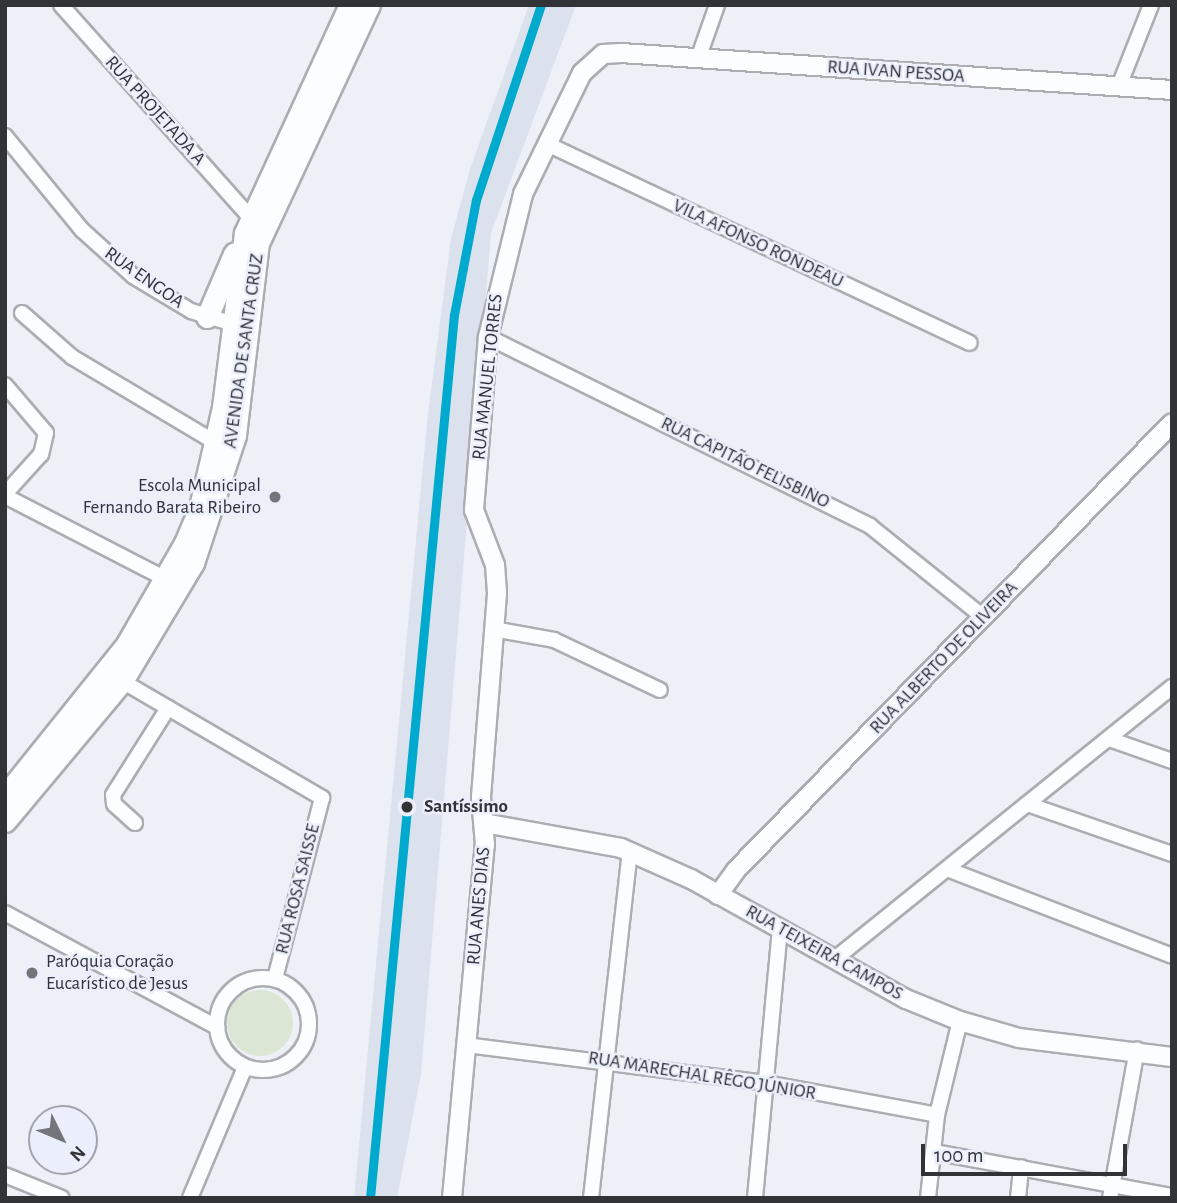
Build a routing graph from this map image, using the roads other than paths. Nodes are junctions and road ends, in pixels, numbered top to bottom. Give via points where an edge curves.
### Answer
1 (61, 5) edge
2 (350, 5) edge
3 (369, 5) edge
4 (717, 5) edge
5 (1151, 5) edge
6 (621, 53) joint
7 (698, 59) junction
8 (1119, 86) junction
9 (1172, 90) edge
10 (5, 136) edge
11 (547, 144) junction
12 (247, 225) junction
13 (22, 313) dead end
14 (207, 317) junction
15 (239, 321) junction
16 (488, 337) junction
17 (970, 343) dead end
18 (5, 385) edge
19 (1172, 423) edge
20 (216, 443) junction
21 (5, 495) edge
22 (479, 535) joint
23 (166, 579) junction
24 (983, 617) junction
25 (493, 629) junction
26 (122, 681) junction
27 (660, 690) dead end
28 (1169, 692) edge
29 (168, 709) junction
30 (1109, 739) junction
31 (1172, 761) edge
32 (5, 796) edge
33 (1027, 804) junction
34 (5, 821) edge
35 (135, 823) dead end
36 (484, 823) junction
37 (631, 852) junction
38 (1172, 854) edge
39 (947, 869) junction
40 (718, 895) junction
41 (5, 913) edge
42 (780, 929) junction
43 (1169, 956) edge
44 (836, 958) junction
45 (275, 979) junction
46 (960, 1021) junction
47 (217, 1027) junction
48 (466, 1045) junction
49 (1137, 1049) junction
50 (1172, 1057) edge
51 (607, 1060) junction
52 (245, 1067) junction
53 (765, 1083) junction
54 (937, 1115) junction
55 (933, 1152) junction
56 (1021, 1167) junction
57 (5, 1175) edge
58 (1111, 1190) edge
59 (1172, 1196) edge
60 (62, 1198) edge
61 (190, 1198) edge
62 (453, 1198) edge
63 (591, 1198) edge
64 (755, 1198) edge
65 (928, 1198) edge
66 (1018, 1198) edge

1 - 12 street, RUA PROJETADA A
2 - 12 main road, AVENIDA DE SANTA CRUZ
3 - 15 main road, AVENIDA DE SANTA CRUZ via 270,209
4 - 7 street
5 - 8 street
6 - 7 street, RUA IVAN PESSOA
6 - 11 street, RUA MANUEL TORRES via 603,54 582,73
7 - 8 street, RUA IVAN PESSOA
8 - 9 street, RUA IVAN PESSOA
10 - 14 street, RUA ENGOA via 104,252 176,303
11 - 16 street, RUA MANUEL TORRES via 511,228
11 - 17 street, VILA AFONSO RONDEAU
12 - 14 main road
12 - 15 main road, AVENIDA DE SANTA CRUZ
13 - 20 street via 72,358
14 - 15 street, RUA ENGOA
15 - 20 main road, AVENIDA DE SANTA CRUZ
15 - 26 main road, AVENIDA DE SANTA CRUZ via 235,435 211,519 173,604
16 - 22 street, RUA MANUEL TORRES via 474,510
16 - 24 street, RUA CAPITÃO FELISBINO via 870,526
18 - 21 street via 46,433 41,454
19 - 24 street, RUA ALBERTO DE OLIVEIRA
20 - 23 main road, AVENIDA DE SANTA CRUZ via 201,508
21 - 23 street
22 - 25 street, RUA ANES DIAS via 495,565
23 - 32 main road, AVENIDA DE SANTA CRUZ via 107,672
24 - 40 street, RUA ALBERTO DE OLIVEIRA via 736,870
25 - 27 street via 554,640
25 - 36 street, RUA ANES DIAS
26 - 29 street
26 - 34 main road, AVENIDA DE SANTA CRUZ
28 - 30 street
29 - 35 street via 113,795 114,804
29 - 45 street, RUA ROSA SAISSE via 321,798
30 - 31 street
30 - 33 street
33 - 38 street
33 - 39 street
36 - 37 street, RUA TEIXEIRA CAMPOS via 575,836
36 - 48 street, RUA ANES DIAS
37 - 40 street, RUA TEIXEIRA CAMPOS
37 - 51 street
39 - 43 street
39 - 44 street
40 - 42 street, RUA TEIXEIRA CAMPOS
41 - 47 street
42 - 44 street, RUA TEIXEIRA CAMPOS
42 - 53 street
44 - 46 street, RUA TEIXEIRA CAMPOS via 906,999
45 - 47 street via 249,979 236,986 218,1011
45 - 52 street via 302,998 308,1012 306,1041 281,1066
46 - 49 street, RUA TEIXEIRA CAMPOS via 1019,1038
46 - 54 street
47 - 52 street via 225,1051
48 - 51 street, RUA MARECHAL RÊGO JÚNIOR
48 - 62 street, RUA ANES DIAS
49 - 50 street, RUA TEIXEIRA CAMPOS
49 - 58 street
51 - 53 street, RUA MARECHAL RÊGO JÚNIOR
51 - 63 street
52 - 61 street
53 - 54 street, RUA MARECHAL RÊGO JÚNIOR
53 - 64 street
54 - 55 street
55 - 56 street
55 - 65 street
56 - 58 street
56 - 66 street
57 - 60 street
58 - 59 street

